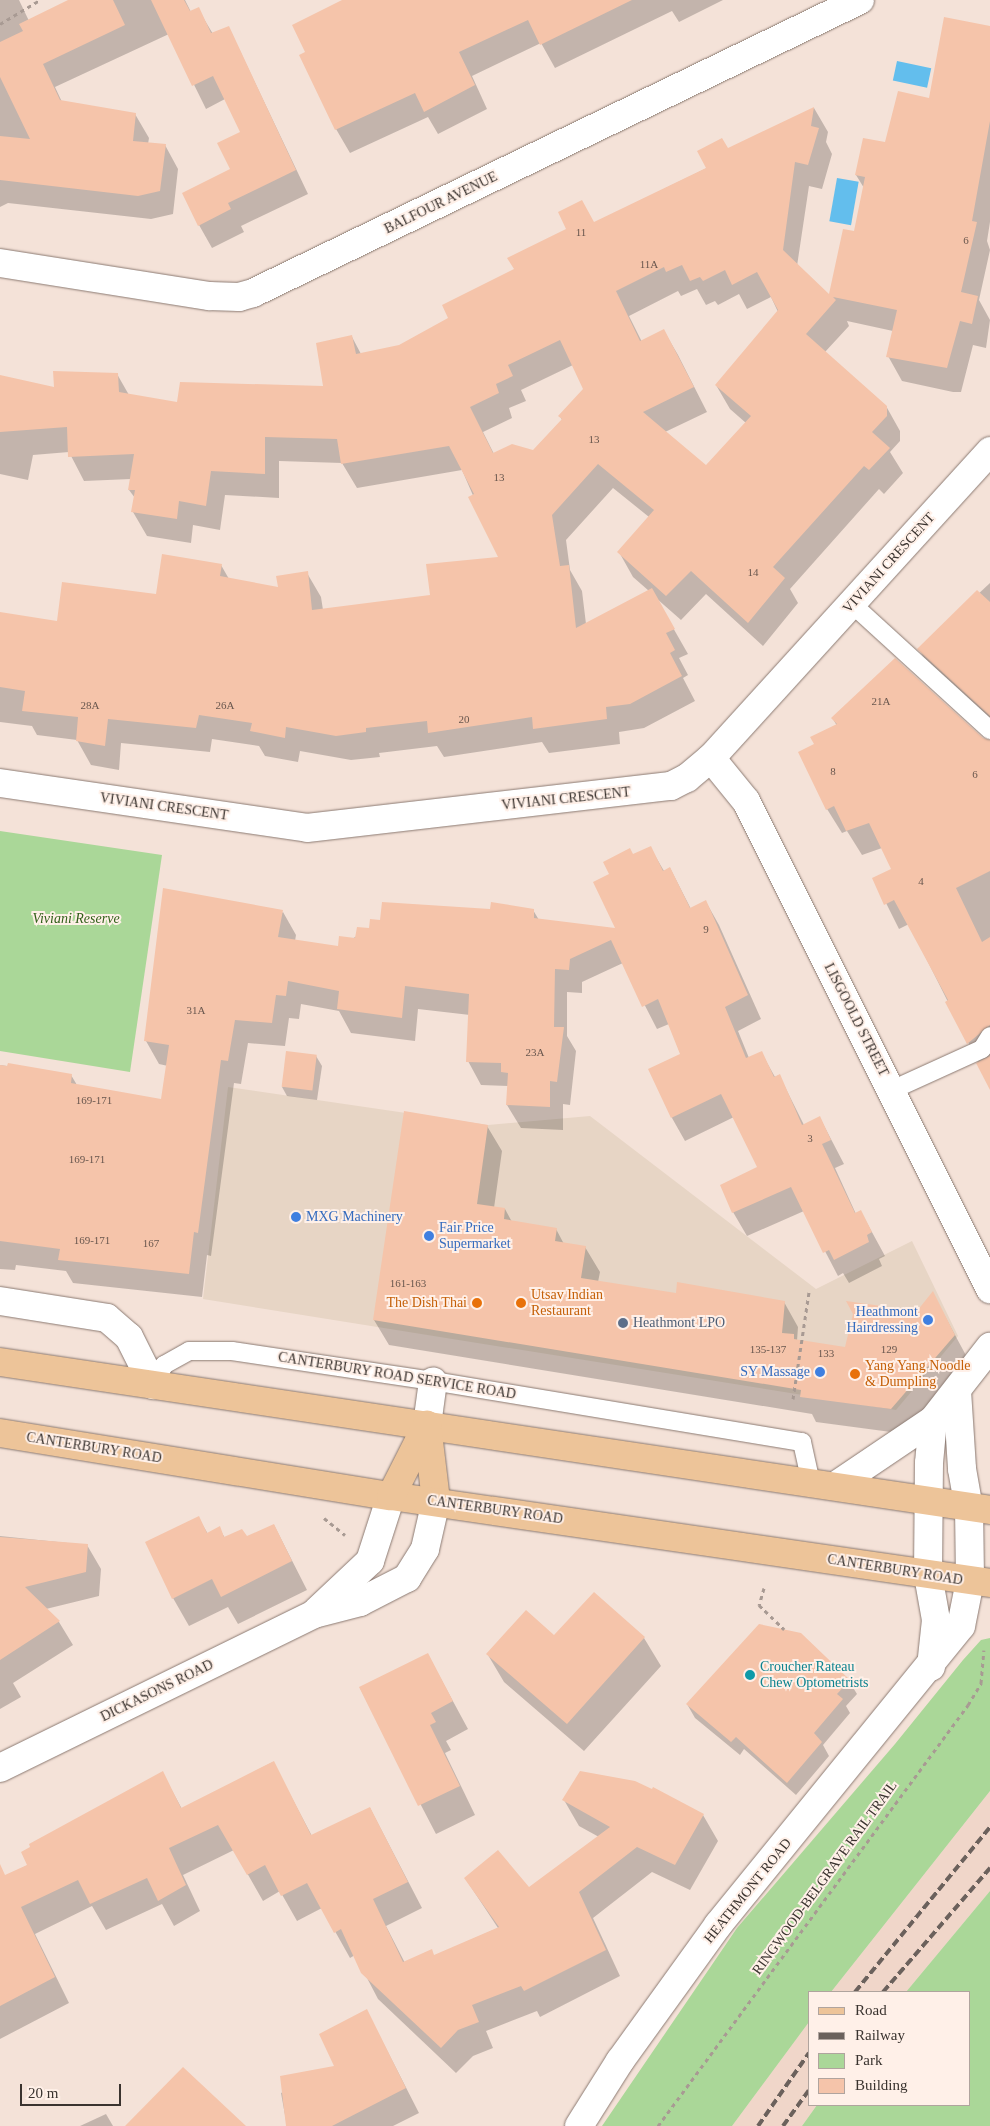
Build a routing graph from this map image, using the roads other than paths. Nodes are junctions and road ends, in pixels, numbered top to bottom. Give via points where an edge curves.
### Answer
1 (860, 0) edge
2 (0, 263) edge
3 (990, 451) edge
4 (852, 604) junction
5 (990, 730) edge
6 (711, 758) junction
7 (0, 784) edge
8 (990, 1036) edge
9 (892, 1090) junction
10 (990, 1289) edge
11 (0, 1301) edge
12 (990, 1348) edge
13 (0, 1362) edge
14 (433, 1381) junction
15 (153, 1385) junction
16 (958, 1390) junction
17 (933, 1420) junction
18 (427, 1425) junction
19 (0, 1433) edge
20 (823, 1485) junction
21 (391, 1496) junction
22 (436, 1501) junction
23 (930, 1502) junction
24 (979, 1509) edge
25 (370, 1561) junction
26 (928, 1575) junction
27 (407, 1578) junction
28 (980, 1582) edge
29 (314, 1614) junction
30 (931, 1667) junction
31 (0, 1768) edge
32 (579, 2126) edge

1 - 2 street, BALFOUR AVENUE via 253,293 209,296
3 - 4 street, VIVIANI CRESCENT
4 - 5 lane
4 - 6 street, VIVIANI CRESCENT
6 - 7 street, VIVIANI CRESCENT via 687,778 656,789 307,828
6 - 9 street, LISGOOLD STREET via 746,801
8 - 9 lane via 982,1049
9 - 10 street, LISGOOLD STREET
11 - 15 street via 107,1318 129,1337
12 - 16 street
13 - 15 main road
14 - 15 lane, CANTERBURY ROAD SERVICE ROAD via 232,1351 189,1351 164,1365
14 - 18 street
14 - 20 lane, CANTERBURY ROAD SERVICE ROAD via 802,1442
15 - 18 main road
16 - 17 street
16 - 24 street, HEATHMONT ROAD via 962,1469
17 - 20 street
17 - 23 street
18 - 20 main road
18 - 21 main road
18 - 22 main road
19 - 21 main road, CANTERBURY ROAD
20 - 23 main road
21 - 22 main road, CANTERBURY ROAD
21 - 25 street, DICKASONS ROAD
22 - 26 main road, CANTERBURY ROAD
22 - 27 street via 426,1548
23 - 24 main road
23 - 26 street
24 - 28 street, HEATHMONT ROAD
25 - 27 street
25 - 29 street, DICKASONS ROAD
26 - 28 main road, CANTERBURY ROAD
26 - 30 street via 936,1620
27 - 29 street, DICKASONS ROAD via 360,1602
28 - 30 street, HEATHMONT ROAD via 961,1626
29 - 31 street, DICKASONS ROAD
30 - 32 street, HEATHMONT ROAD via 718,1925 620,2061

